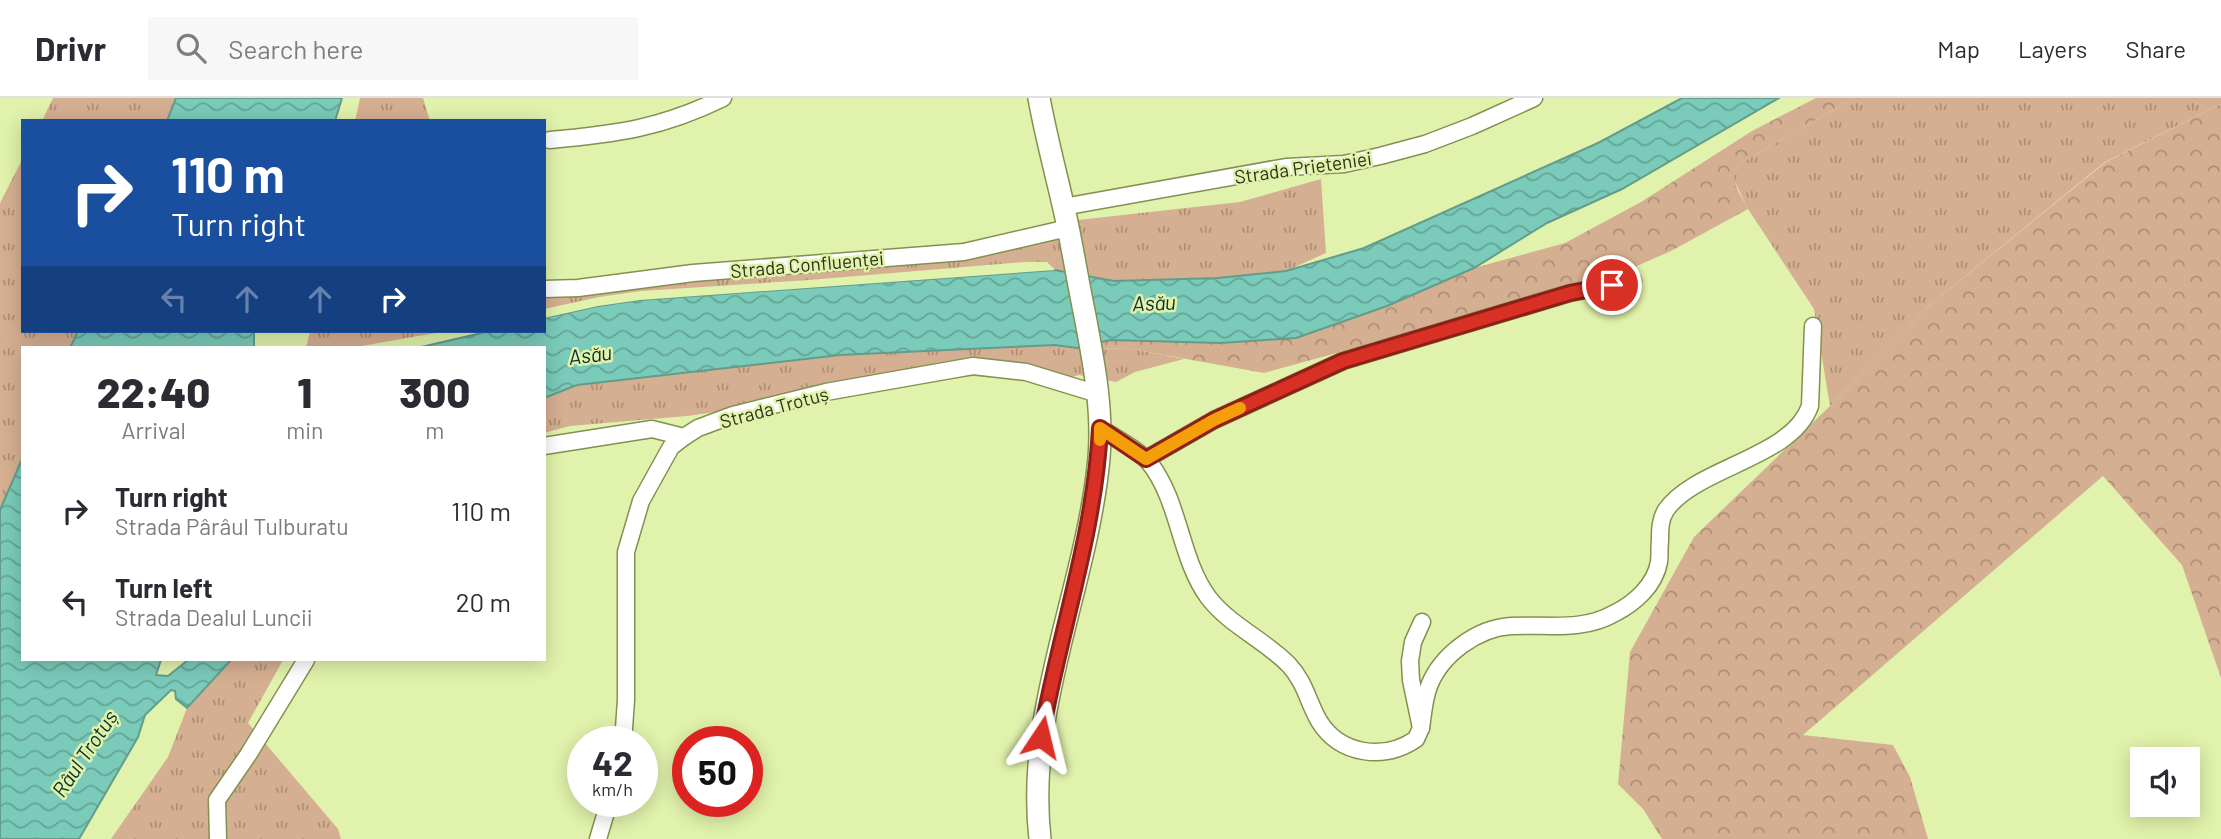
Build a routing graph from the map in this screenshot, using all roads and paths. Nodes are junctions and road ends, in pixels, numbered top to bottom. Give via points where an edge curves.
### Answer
1 (723, 98) edge
2 (1039, 98) edge
3 (1534, 98) edge
4 (550, 141) dead end
5 (1063, 207) junction
6 (1068, 228) junction
7 (1633, 281) dead end
8 (546, 289) edge
9 (1813, 326) dead end
10 (1098, 394) junction
11 (1100, 428) junction
12 (684, 437) junction
13 (546, 446) edge
14 (1146, 459) junction
15 (1422, 622) dead end
16 (305, 661) edge
17 (624, 726) edge
18 (1421, 728) junction
19 (605, 817) edge
20 (218, 839) edge
21 (598, 839) edge
22 (1040, 839) edge

1 - 4 street via 690,114 630,131
2 - 5 main road
3 - 5 street, Strada Prieteniei via 1425,144 1380,156 1344,164 1286,167
5 - 6 main road
6 - 8 street, Strada Confluenței via 964,252
6 - 10 main road
7 - 14 street via 1570,293 1343,361 1214,420
9 - 18 street via 1806,418 1781,439 1672,503 1661,525 1659,563 1645,591 1614,614 1594,622 1507,626 1468,641 1437,670
10 - 11 main road
10 - 12 street, Strada Trotuș via 1026,372 973,366 826,392 733,415
11 - 14 street
11 - 22 main road via 1092,508 1041,737
12 - 13 street via 652,429
12 - 17 street, Strada Trotuș via 660,464 630,534 625,575
14 - 18 street via 1171,504 1207,596 1290,666 1318,719 1337,741 1379,753 1408,744
15 - 18 street via 1410,661
16 - 20 street via 217,800
19 - 21 street

